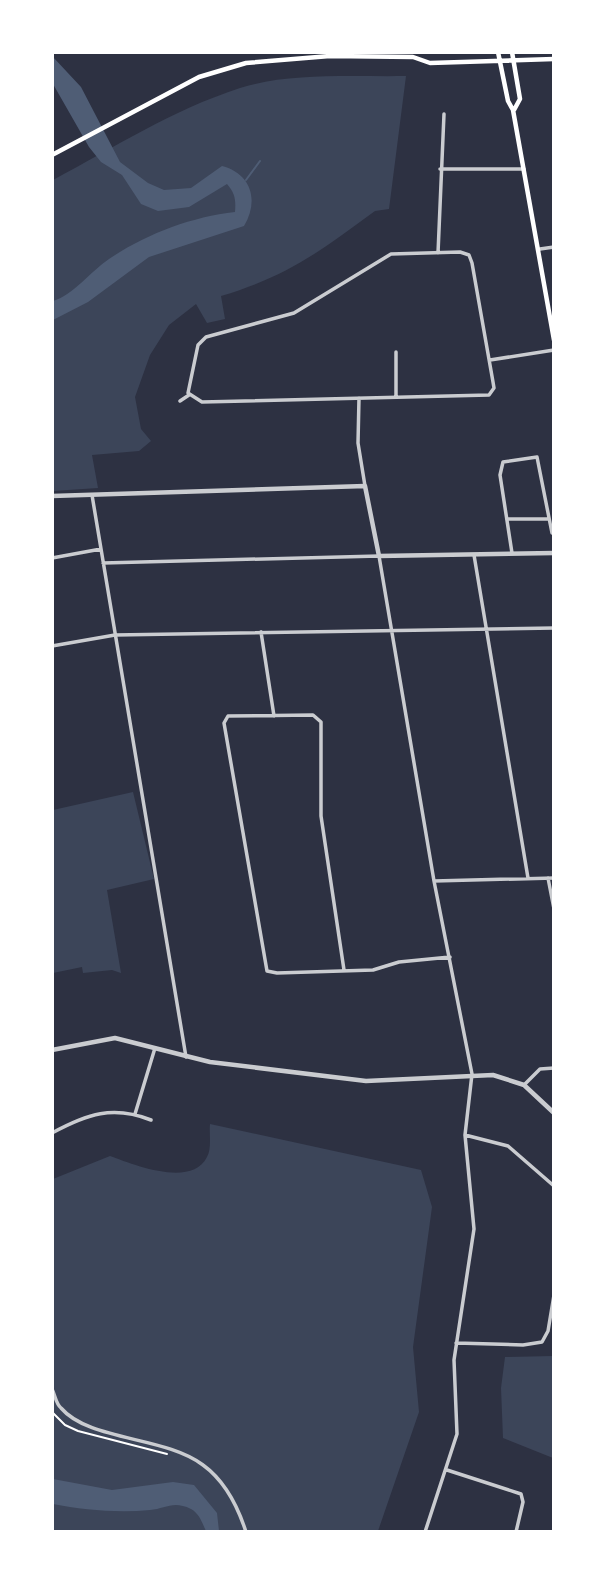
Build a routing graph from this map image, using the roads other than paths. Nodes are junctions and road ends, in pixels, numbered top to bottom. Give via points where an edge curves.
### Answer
1 (422, 52) edge
2 (498, 52) edge
3 (512, 52) edge
4 (413, 57) junction
5 (512, 59) junction
6 (554, 59) edge
7 (499, 60) junction
8 (513, 110) junction
9 (444, 114) dead end
10 (52, 155) edge
11 (440, 169) junction
12 (524, 169) junction
13 (554, 247) edge
14 (540, 248) junction
15 (438, 253) junction
16 (554, 340) edge
17 (554, 350) edge
18 (396, 352) dead end
19 (490, 360) junction
20 (189, 394) junction
21 (396, 396) junction
22 (359, 398) junction
23 (180, 401) dead end
24 (366, 486) junction
25 (92, 493) junction
26 (52, 496) edge
27 (508, 519) junction
28 (549, 519) junction
29 (552, 533) edge
30 (101, 549) junction
31 (512, 553) junction
32 (554, 553) edge
33 (474, 554) junction
34 (379, 556) junction
35 (52, 558) edge
36 (103, 563) junction
37 (485, 628) junction
38 (554, 628) edge
39 (391, 631) junction
40 (261, 632) junction
41 (115, 635) junction
42 (52, 646) edge
43 (274, 716) junction
44 (528, 877) junction
45 (548, 878) junction
46 (554, 878) edge
47 (435, 881) junction
48 (554, 909) edge
49 (450, 957) junction
50 (344, 970) junction
51 (155, 1048) junction
52 (52, 1050) edge
53 (186, 1057) junction
54 (554, 1068) edge
55 (472, 1074) junction
56 (524, 1085) junction
57 (554, 1113) edge
58 (135, 1114) junction
59 (151, 1120) dead end
60 (52, 1133) edge
61 (465, 1135) junction
62 (554, 1185) edge
63 (554, 1295) edge
64 (456, 1343) junction
65 (52, 1389) edge
66 (447, 1470) junction
67 (246, 1531) edge
68 (425, 1531) edge
69 (516, 1531) edge

1 - 4 main road
2 - 7 main road
3 - 5 main road
4 - 7 main road via 430,63
4 - 10 main road via 288,57 246,63 199,77
5 - 6 main road
5 - 7 main road
5 - 8 main road via 520,99
7 - 8 main road
8 - 12 main road
9 - 11 street
11 - 12 street
11 - 15 street
12 - 14 main road
13 - 14 street
14 - 16 main road
15 - 19 street via 465,253 471,259
15 - 20 street via 391,254 294,313 206,337 198,345
17 - 19 street
18 - 21 street
19 - 21 street via 494,388 485,397
20 - 22 street via 202,402
20 - 23 street
21 - 22 street
22 - 24 street via 358,443
24 - 25 street
24 - 34 street
25 - 26 street
25 - 30 street
27 - 28 street
27 - 28 street via 500,475 503,462 537,457
27 - 31 street
28 - 29 street
30 - 35 street
30 - 36 street
31 - 32 street
31 - 33 street
33 - 34 street
33 - 37 street
34 - 36 street
34 - 39 street
36 - 41 street
37 - 38 street
37 - 39 street
37 - 44 street
39 - 40 street
39 - 47 street
40 - 41 street
40 - 43 street
41 - 42 street
41 - 53 street
43 - 50 street via 313,715 321,722 321,816
43 - 50 street via 230,716 224,723 265,966 272,973
44 - 45 street
44 - 47 street
45 - 46 street
45 - 48 street
47 - 49 street
49 - 50 street via 399,962 373,970
49 - 55 street
51 - 52 street via 115,1038
51 - 53 street
51 - 58 street
53 - 55 street via 382,1082
54 - 56 street via 540,1069
55 - 56 street
55 - 61 street
56 - 57 street
58 - 59 street
58 - 60 street via 94,1112
61 - 62 street via 508,1146
61 - 64 street via 474,1229
63 - 64 street via 542,1342
64 - 66 street via 458,1422
65 - 67 street via 59,1407 79,1423 172,1448 204,1465 235,1503
66 - 68 street
66 - 69 street via 521,1494

